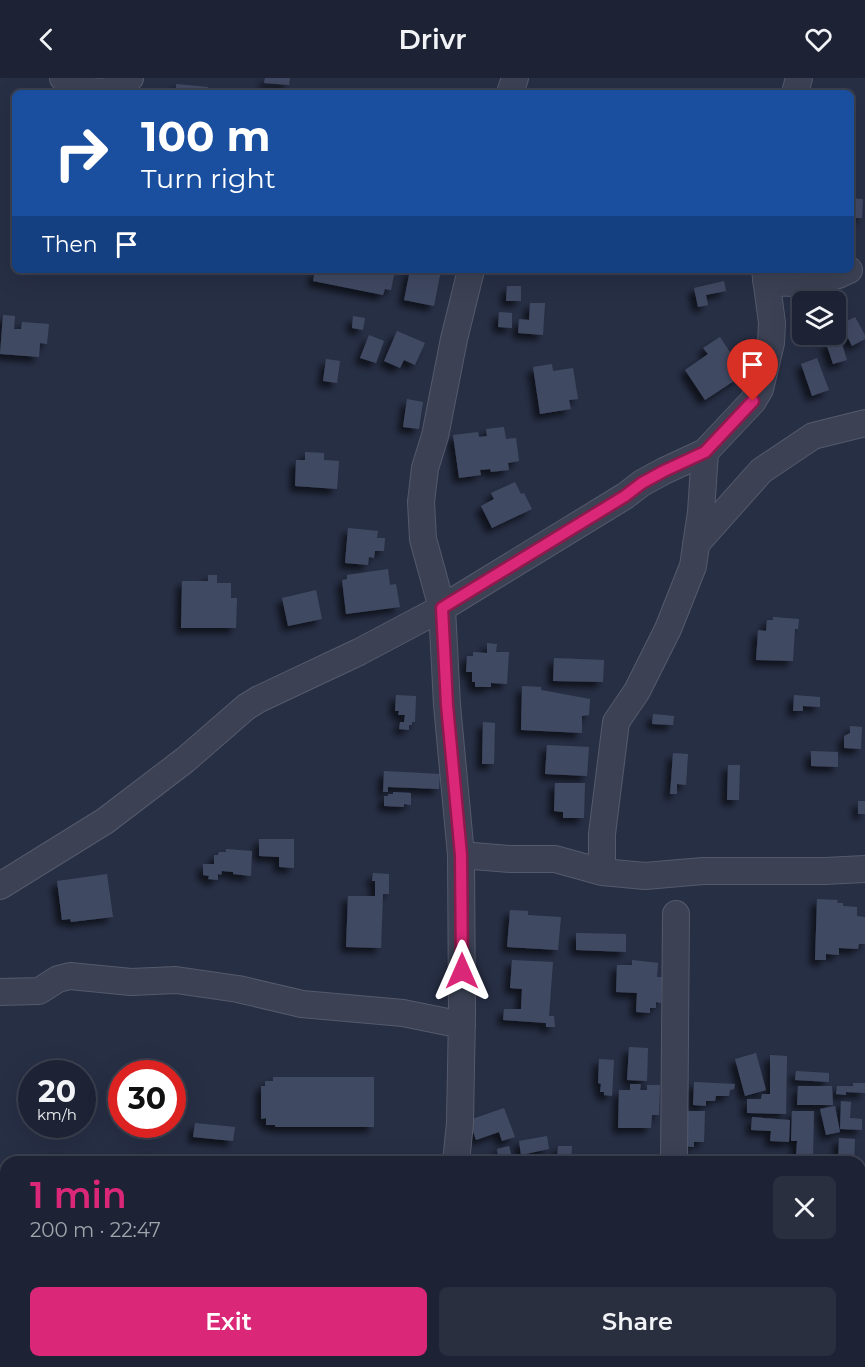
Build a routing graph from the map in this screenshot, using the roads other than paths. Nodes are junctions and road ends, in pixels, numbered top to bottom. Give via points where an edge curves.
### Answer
1 (63, 78) edge
2 (130, 78) edge
3 (89, 90) edge
4 (114, 90) edge
5 (470, 273) edge
6 (842, 273) edge
7 (766, 276) edge
8 (865, 423) edge
9 (705, 452) junction
10 (696, 544) junction
11 (442, 608) junction
12 (461, 855) junction
13 (865, 869) edge
14 (602, 872) junction
15 (0, 886) edge
16 (675, 914) dead end
17 (0, 992) edge
18 (462, 1025) junction
19 (456, 1156) edge
20 (674, 1156) edge

1 - 3 street
2 - 4 street
5 - 11 street via 425,468 421,502 423,539
6 - 7 street via 808,284 789,284
7 - 9 street via 771,343 760,389
8 - 10 street via 813,436 761,471
9 - 10 street
9 - 11 street via 642,483
10 - 14 street via 693,566 668,629 637,691 616,722 602,834
11 - 12 street
11 - 15 street via 259,699 105,821
12 - 14 street via 555,859
12 - 18 street
13 - 14 street via 703,871 645,876
16 - 20 street
17 - 18 street via 39,991 70,976 131,982 176,980 302,1004 404,1013
18 - 19 street

